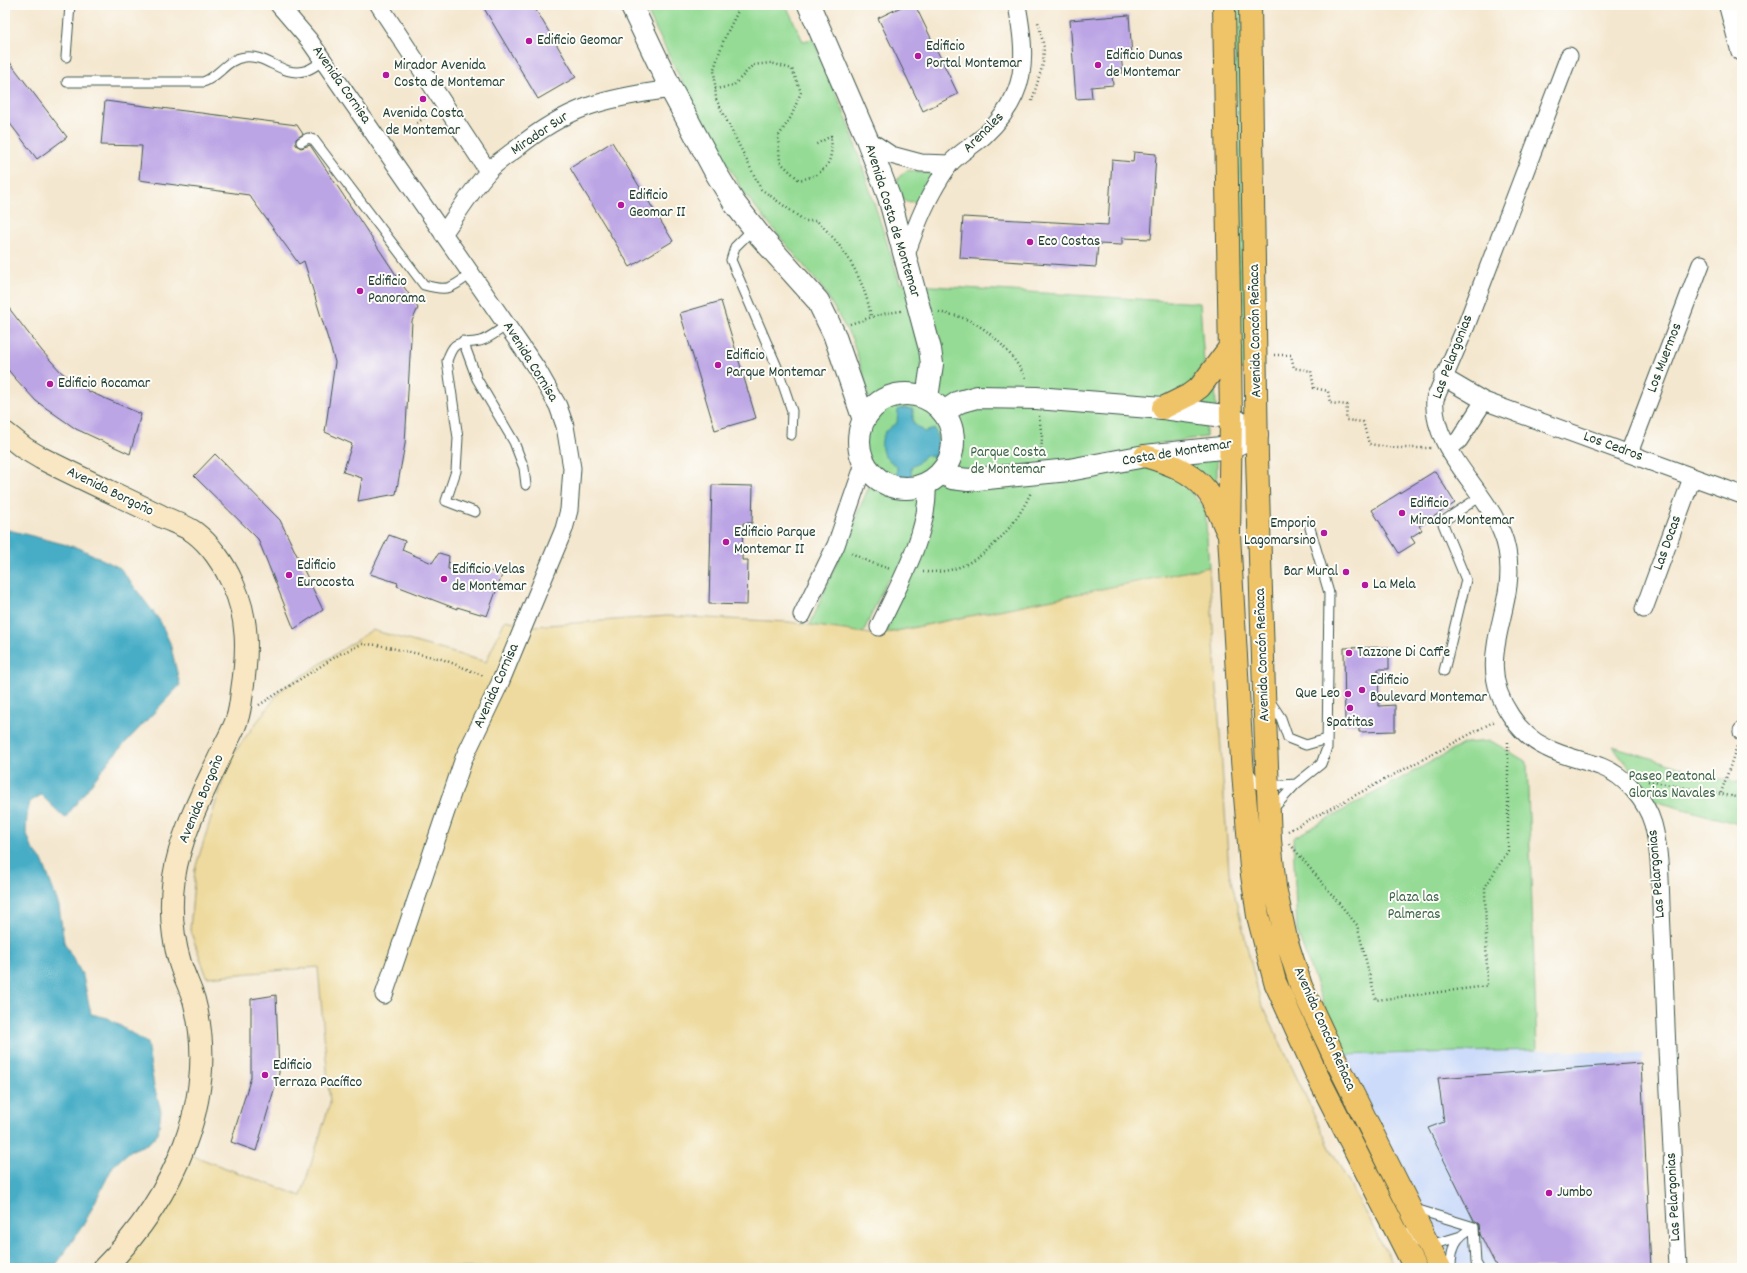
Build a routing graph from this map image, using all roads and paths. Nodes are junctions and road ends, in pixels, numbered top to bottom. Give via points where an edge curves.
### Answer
1 (70, 5) edge
2 (279, 5) edge
3 (379, 5) edge
4 (631, 5) edge
5 (741, 5) edge
6 (809, 5) edge
7 (1017, 5) edge
8 (1224, 5) edge
9 (1250, 5) edge
10 (1730, 5) edge
11 (1742, 50) edge
12 (1569, 56) dead end
13 (66, 57) dead end
14 (323, 60) junction
15 (67, 82) dead end
16 (671, 89) junction
17 (716, 89) junction
18 (867, 139) junction
19 (300, 142) dead end
20 (815, 144) dead end
21 (950, 164) junction
22 (488, 171) junction
23 (754, 228) junction
24 (443, 234) junction
25 (906, 255) junction
26 (1701, 264) dead end
27 (472, 273) junction
28 (920, 308) junction
29 (871, 317) junction
30 (507, 325) junction
31 (834, 334) junction
32 (463, 342) junction
33 (1230, 348) junction
34 (1271, 355) dead end
35 (1443, 377) junction
36 (927, 398) junction
37 (1036, 398) junction
38 (1484, 401) junction
39 (1163, 408) junction
40 (944, 412) junction
41 (1231, 417) junction
42 (864, 420) junction
43 (5, 433) edge
44 (791, 435) dead end
45 (1257, 435) junction
46 (1231, 446) junction
47 (1449, 448) junction
48 (1629, 453) junction
49 (1145, 456) junction
50 (864, 464) junction
51 (1039, 472) junction
52 (1692, 478) junction
53 (935, 479) junction
54 (526, 486) dead end
55 (1742, 495) edge
56 (1481, 496) junction
57 (475, 512) dead end
58 (1310, 528) dead end
59 (1229, 535) junction
60 (836, 545) junction
61 (904, 573) junction
62 (1644, 609) dead end
63 (802, 614) dead end
64 (879, 627) dead end
65 (1444, 671) dead end
66 (476, 673) dead end
67 (1264, 692) junction
68 (255, 708) dead end
69 (1509, 714) junction
70 (1742, 732) edge
71 (1327, 739) junction
72 (1242, 760) junction
73 (1620, 777) junction
74 (1296, 784) junction
75 (1267, 786) junction
76 (1721, 793) junction
77 (1742, 798) edge
78 (1268, 813) junction
79 (1276, 837) junction
80 (384, 995) dead end
81 (1375, 1188) junction
82 (1410, 1208) junction
83 (1474, 1227) junction
84 (1461, 1236) junction
85 (1428, 1245) junction
86 (104, 1268) edge
87 (1415, 1268) edge
88 (1440, 1268) edge
89 (1452, 1268) edge
90 (1479, 1268) edge
91 (1678, 1268) edge

1 - 13 lane
2 - 14 street, Avenida Cornisa
3 - 22 street
4 - 16 street
5 - 17 path via 724,39 714,69
6 - 18 street, Avenida Costa de Montemar
7 - 21 street, Arenales via 1024,48 1021,77 1016,93 996,125
8 - 33 main road, Avenida Concón Reñaca
9 - 45 main road, Avenida Concón Reñaca
10 - 11 street
12 - 35 street, Las Pelargonias via 1466,326
14 - 15 lane via 305,71 298,72 283,70 260,58 239,58 203,82
14 - 24 street, Avenida Cornisa
16 - 22 street, Mirador Sur via 593,103 560,118
16 - 23 street via 716,173
17 - 20 path via 733,86 753,65 772,63 792,70 801,92 791,117 778,137 780,162 799,180 813,177 829,163 833,151 831,136
17 - 29 path via 716,99 761,189 805,221 817,221 830,232 858,274
18 - 21 street, Arenales via 891,155 921,163
18 - 25 street, Avenida Costa de Montemar via 889,197
19 - 27 lane via 311,138 314,140 424,285 440,290 455,286
21 - 25 street, Arenales via 920,215
22 - 24 street, Mirador Sur
23 - 31 street via 818,301
23 - 44 lane via 735,247 731,260 777,368 792,411
24 - 27 street, Avenida Cornisa
25 - 28 street, Avenida Costa de Montemar
26 - 48 street, Los Muermos
27 - 30 street, Avenida Cornisa
28 - 29 path
28 - 36 street, Avenida Costa de Montemar via 932,364
28 - 37 path via 961,317 990,334 1014,359
29 - 31 path via 852,323
30 - 32 lane via 481,341
30 - 80 street, Avenida Cornisa via 549,386 565,426 572,468 569,510 564,529 502,677 464,758
31 - 42 street
32 - 54 lane via 477,379 514,442 524,468
32 - 57 lane via 451,349 447,361 458,438 456,471 446,501
33 - 39 main road via 1200,387 1190,395
33 - 41 main road, Avenida Concón Reñaca
34 - 47 path via 1291,355 1294,368 1311,371 1314,388 1328,391 1330,403 1347,405 1346,420 1362,422 1369,444 1396,448
35 - 38 street, Los Cedros
35 - 47 street, Las Pelargonias via 1434,408 1437,427
36 - 40 street
36 - 42 street via 913,394 898,394 884,399 872,408
37 - 39 street, Costa de Montemar
37 - 40 street, Costa de Montemar via 977,397 960,402
37 - 51 path via 1042,437
38 - 47 street via 1459,440
38 - 48 street, Los Cedros
39 - 41 street, Costa de Montemar
40 - 53 street via 954,436 951,456
41 - 45 street, Costa de Montemar
41 - 46 main road, Avenida Concón Reñaca
42 - 50 street via 859,434 859,449
43 - 86 main road, Avenida Borgoño via 41,458 194,532 215,553 232,580 246,629 246,663 238,719 186,830 174,880 172,900 175,940 185,980 193,998 201,1039 202,1072 198,1096 185,1142 166,1186 142,1224
45 - 46 street, Costa de Montemar
45 - 67 main road, Avenida Concón Reñaca
46 - 49 street, Costa de Montemar
46 - 59 main road, Avenida Concón Reñaca
47 - 56 street, Las Pelargonias
48 - 52 street, Los Cedros
49 - 51 street, Costa de Montemar via 1069,470
49 - 59 main road via 1175,466 1207,491
50 - 53 street via 873,476 885,484 898,488 914,488
50 - 60 street
51 - 53 street, Costa de Montemar via 968,480
51 - 61 path via 1017,519 988,549 946,571
52 - 55 street, Los Cedros
52 - 62 street, Las Docas
53 - 61 street via 926,514
56 - 65 lane via 1443,524 1466,580
56 - 69 street, Las Pelargonias via 1497,521 1507,550 1509,583 1493,658 1496,685
58 - 71 lane via 1329,593
59 - 72 main road, Avenida Concón Reñaca
60 - 61 path via 872,563
60 - 63 street
61 - 64 street
66 - 68 path via 442,659 362,644 340,654
67 - 71 lane via 1281,718 1288,738 1306,745
67 - 75 main road, Avenida Concón Reñaca
69 - 73 street, Las Pelargonias via 1526,735 1549,750 1604,767
69 - 79 path
69 - 79 path via 1508,851 1485,887 1487,986 1376,1000 1357,925
70 - 76 path
71 - 74 lane via 1327,748 1321,764
72 - 75 lane via 1257,784
72 - 81 main road, Avenida Concón Reñaca via 1258,916 1275,982 1312,1064
73 - 76 path
73 - 91 street, Las Pelargonias via 1640,797 1652,822 1659,866 1669,1120
74 - 75 lane
74 - 78 lane
75 - 78 main road, Avenida Concón Reñaca
76 - 77 path
78 - 79 main road, Avenida Concón Reñaca
79 - 82 main road, Avenida Concón Reñaca via 1275,887 1286,939 1302,986
81 - 85 lane via 1411,1240
81 - 87 main road, Avenida Concón Reñaca
82 - 83 lane
82 - 85 main road, Avenida Concón Reñaca
83 - 84 lane
83 - 90 lane via 1476,1263
84 - 85 lane
84 - 89 lane via 1451,1251
85 - 88 main road, Avenida Concón Reñaca

